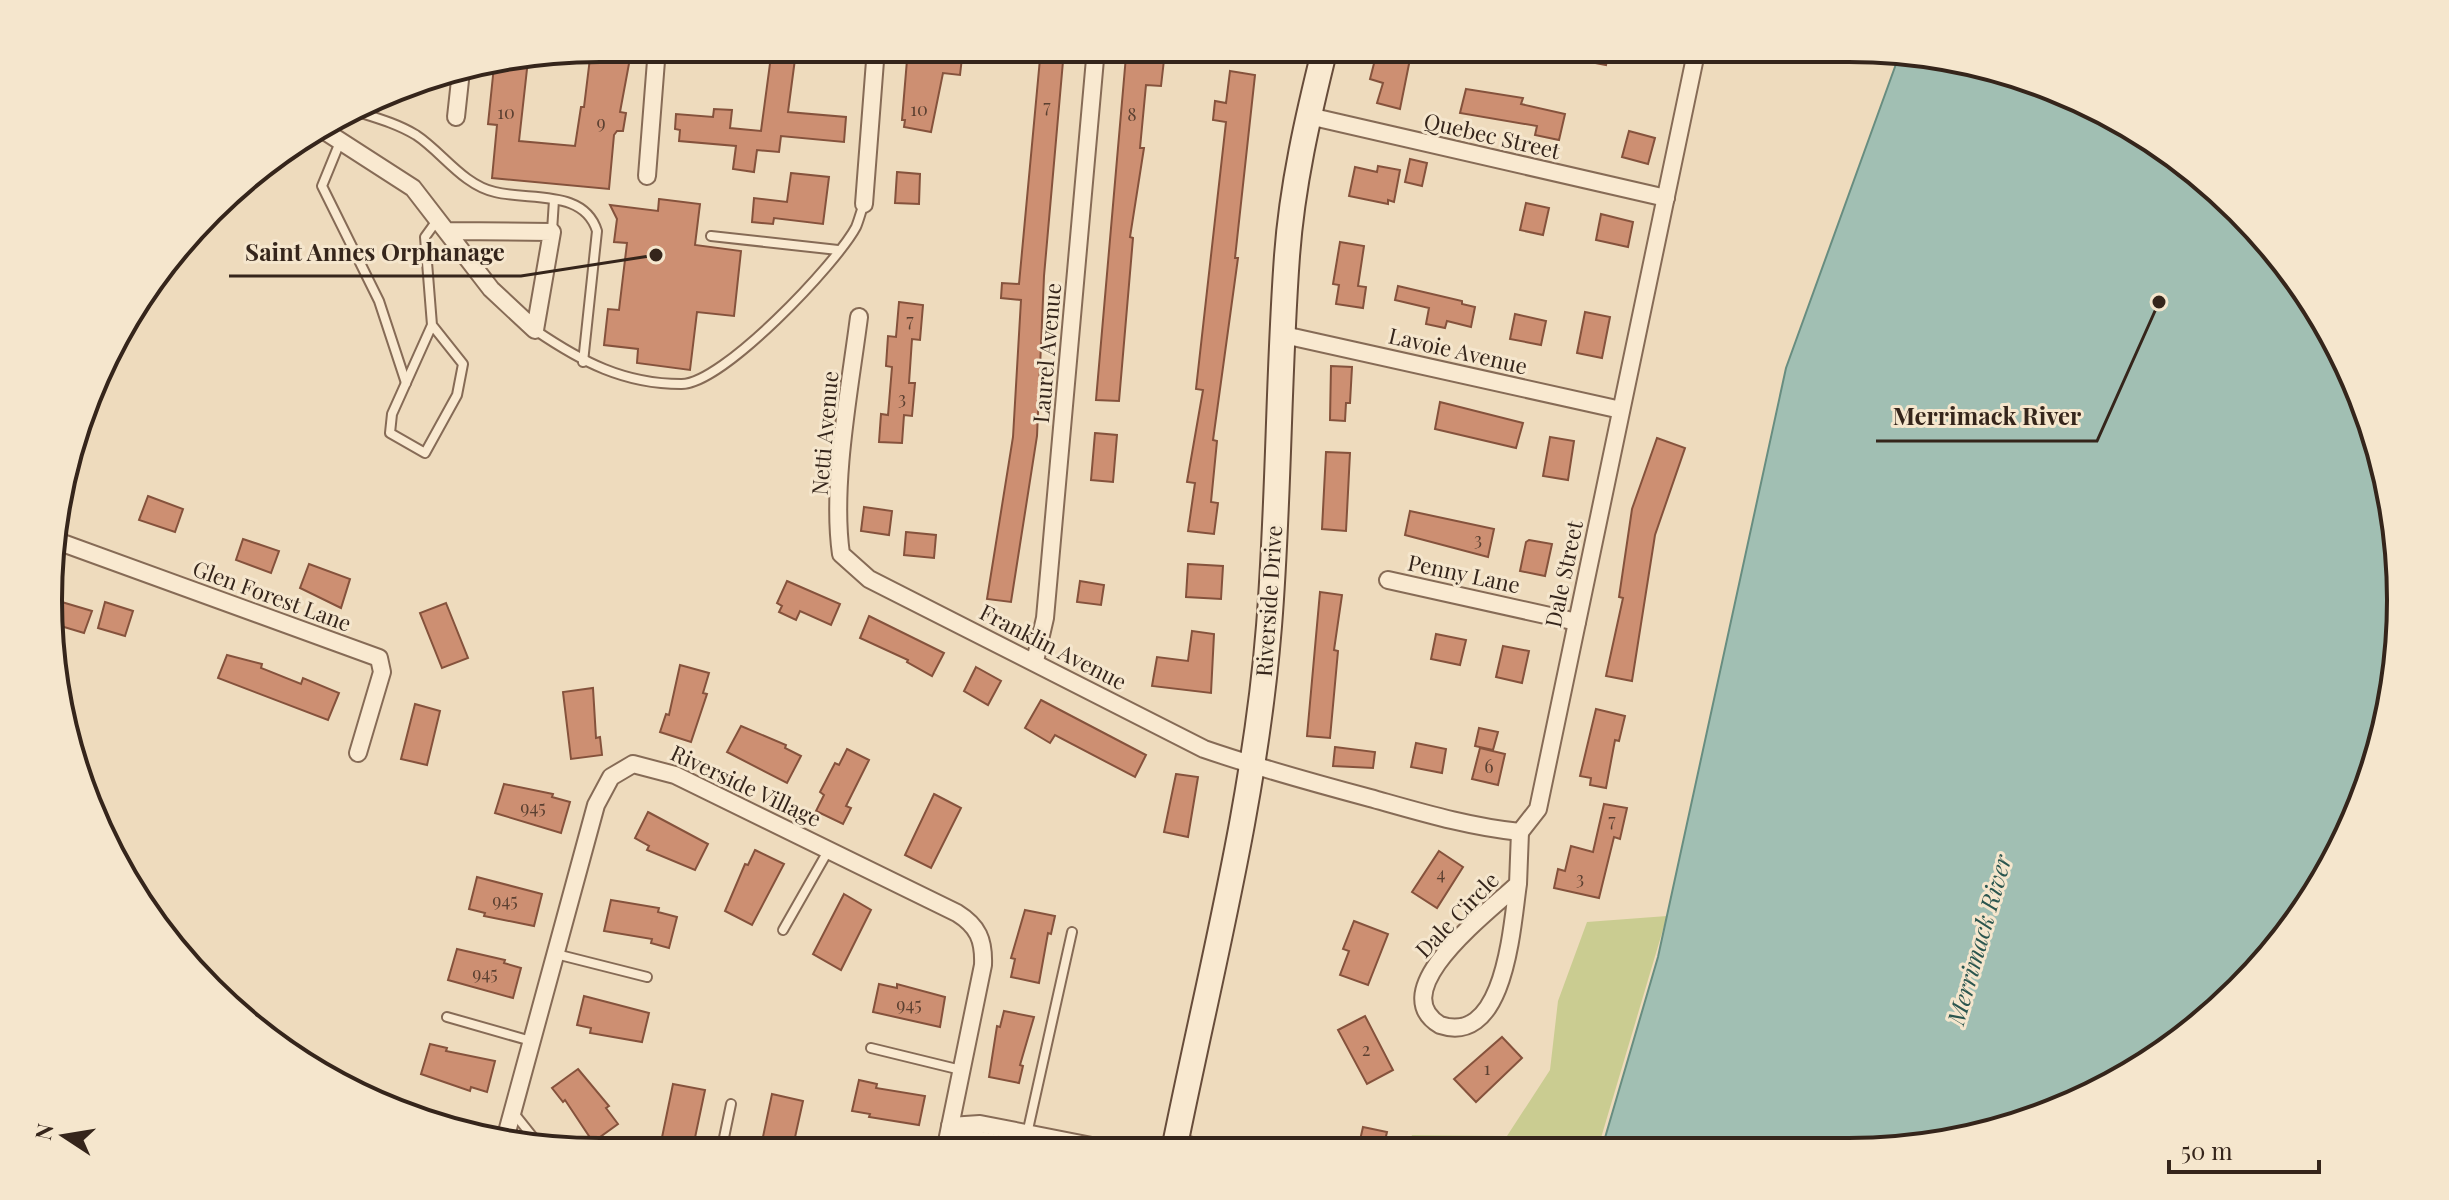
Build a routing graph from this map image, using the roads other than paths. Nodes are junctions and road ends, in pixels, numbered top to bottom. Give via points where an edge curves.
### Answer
1 (656, 62) edge
2 (875, 62) edge
3 (1095, 62) edge
4 (1322, 62) edge
5 (1694, 62) edge
6 (460, 80) edge
7 (366, 115) edge
8 (1309, 116) junction
9 (456, 117) dead end
10 (330, 135) edge
11 (340, 141) junction
12 (647, 176) dead end
13 (1666, 198) junction
14 (554, 200) junction
15 (864, 204) joint
16 (444, 224) junction
17 (552, 232) junction
18 (711, 236) dead end
19 (838, 250) junction
20 (859, 317) dead end
21 (432, 325) junction
22 (535, 330) junction
23 (1284, 335) junction
24 (583, 362) junction
25 (406, 383) junction
26 (1621, 410) junction
27 (65, 544) edge
28 (841, 554) joint
29 (1388, 580) dead end
30 (1577, 622) junction
31 (1035, 661) junction
32 (358, 753) dead end
33 (1252, 766) junction
34 (1520, 832) junction
35 (829, 850) junction
36 (1518, 884) junction
37 (783, 930) dead end
38 (1072, 932) dead end
39 (555, 954) junction
40 (647, 977) dead end
41 (447, 1017) dead end
42 (531, 1041) junction
43 (871, 1048) dead end
44 (961, 1070) junction
45 (731, 1104) dead end
46 (512, 1110) junction
47 (950, 1126) junction
48 (507, 1130) edge
49 (530, 1133) edge
50 (724, 1138) edge
51 (948, 1138) edge
52 (975, 1138) edge
53 (1029, 1138) edge
54 (1176, 1138) edge

1 - 12 street
2 - 15 street
3 - 31 street, Laurel Avenue via 1045,618
4 - 8 main road, Riverside Drive
5 - 13 street, Dale Street
6 - 9 street
7 - 14 lane via 416,135 480,187
8 - 13 street, Quebec Street
8 - 23 main road, Riverside Drive via 1287,256
10 - 11 street
11 - 16 street via 413,188
11 - 25 lane via 322,186 379,301
13 - 26 street, Dale Street
14 - 17 lane
14 - 24 lane via 579,204 592,215 597,231
15 - 19 lane via 856,228
16 - 17 street
16 - 21 lane via 425,237
16 - 22 street via 491,289
17 - 22 street
18 - 19 lane
19 - 24 lane via 776,323 719,367 685,385 618,377
20 - 28 street, Netti Avenue via 843,455
21 - 25 lane
21 - 25 lane via 463,364 457,395 425,453 390,433
22 - 24 lane
23 - 26 street, Lavoie Avenue
23 - 33 main road, Riverside Drive via 1269,623
26 - 30 street, Dale Street
27 - 32 street, Glen Forest Lane via 379,658 382,672
28 - 31 street, Franklin Avenue via 869,579
29 - 30 street, Penny Lane
30 - 34 street, Dale Street via 1538,809
31 - 33 street, Franklin Avenue via 1204,749
33 - 34 street via 1476,827
33 - 54 main road, Riverside Drive
34 - 36 street, Dale Circle
35 - 37 lane
35 - 39 street, Riverside Village via 667,772 647,765 621,769 596,805
35 - 44 street, Riverside Village via 957,913 980,935 982,974
36 - 36 street, Dale Circle via 1496,995 1466,1026 1440,1025 1423,1006 1426,980
38 - 53 lane
39 - 40 lane
39 - 42 street, Riverside Village
41 - 42 lane
42 - 46 street, Riverside Village
43 - 44 lane
44 - 47 street, Riverside Village
45 - 50 lane
46 - 48 street, Riverside Village
46 - 49 lane
47 - 51 street, Riverside Village
47 - 52 street

